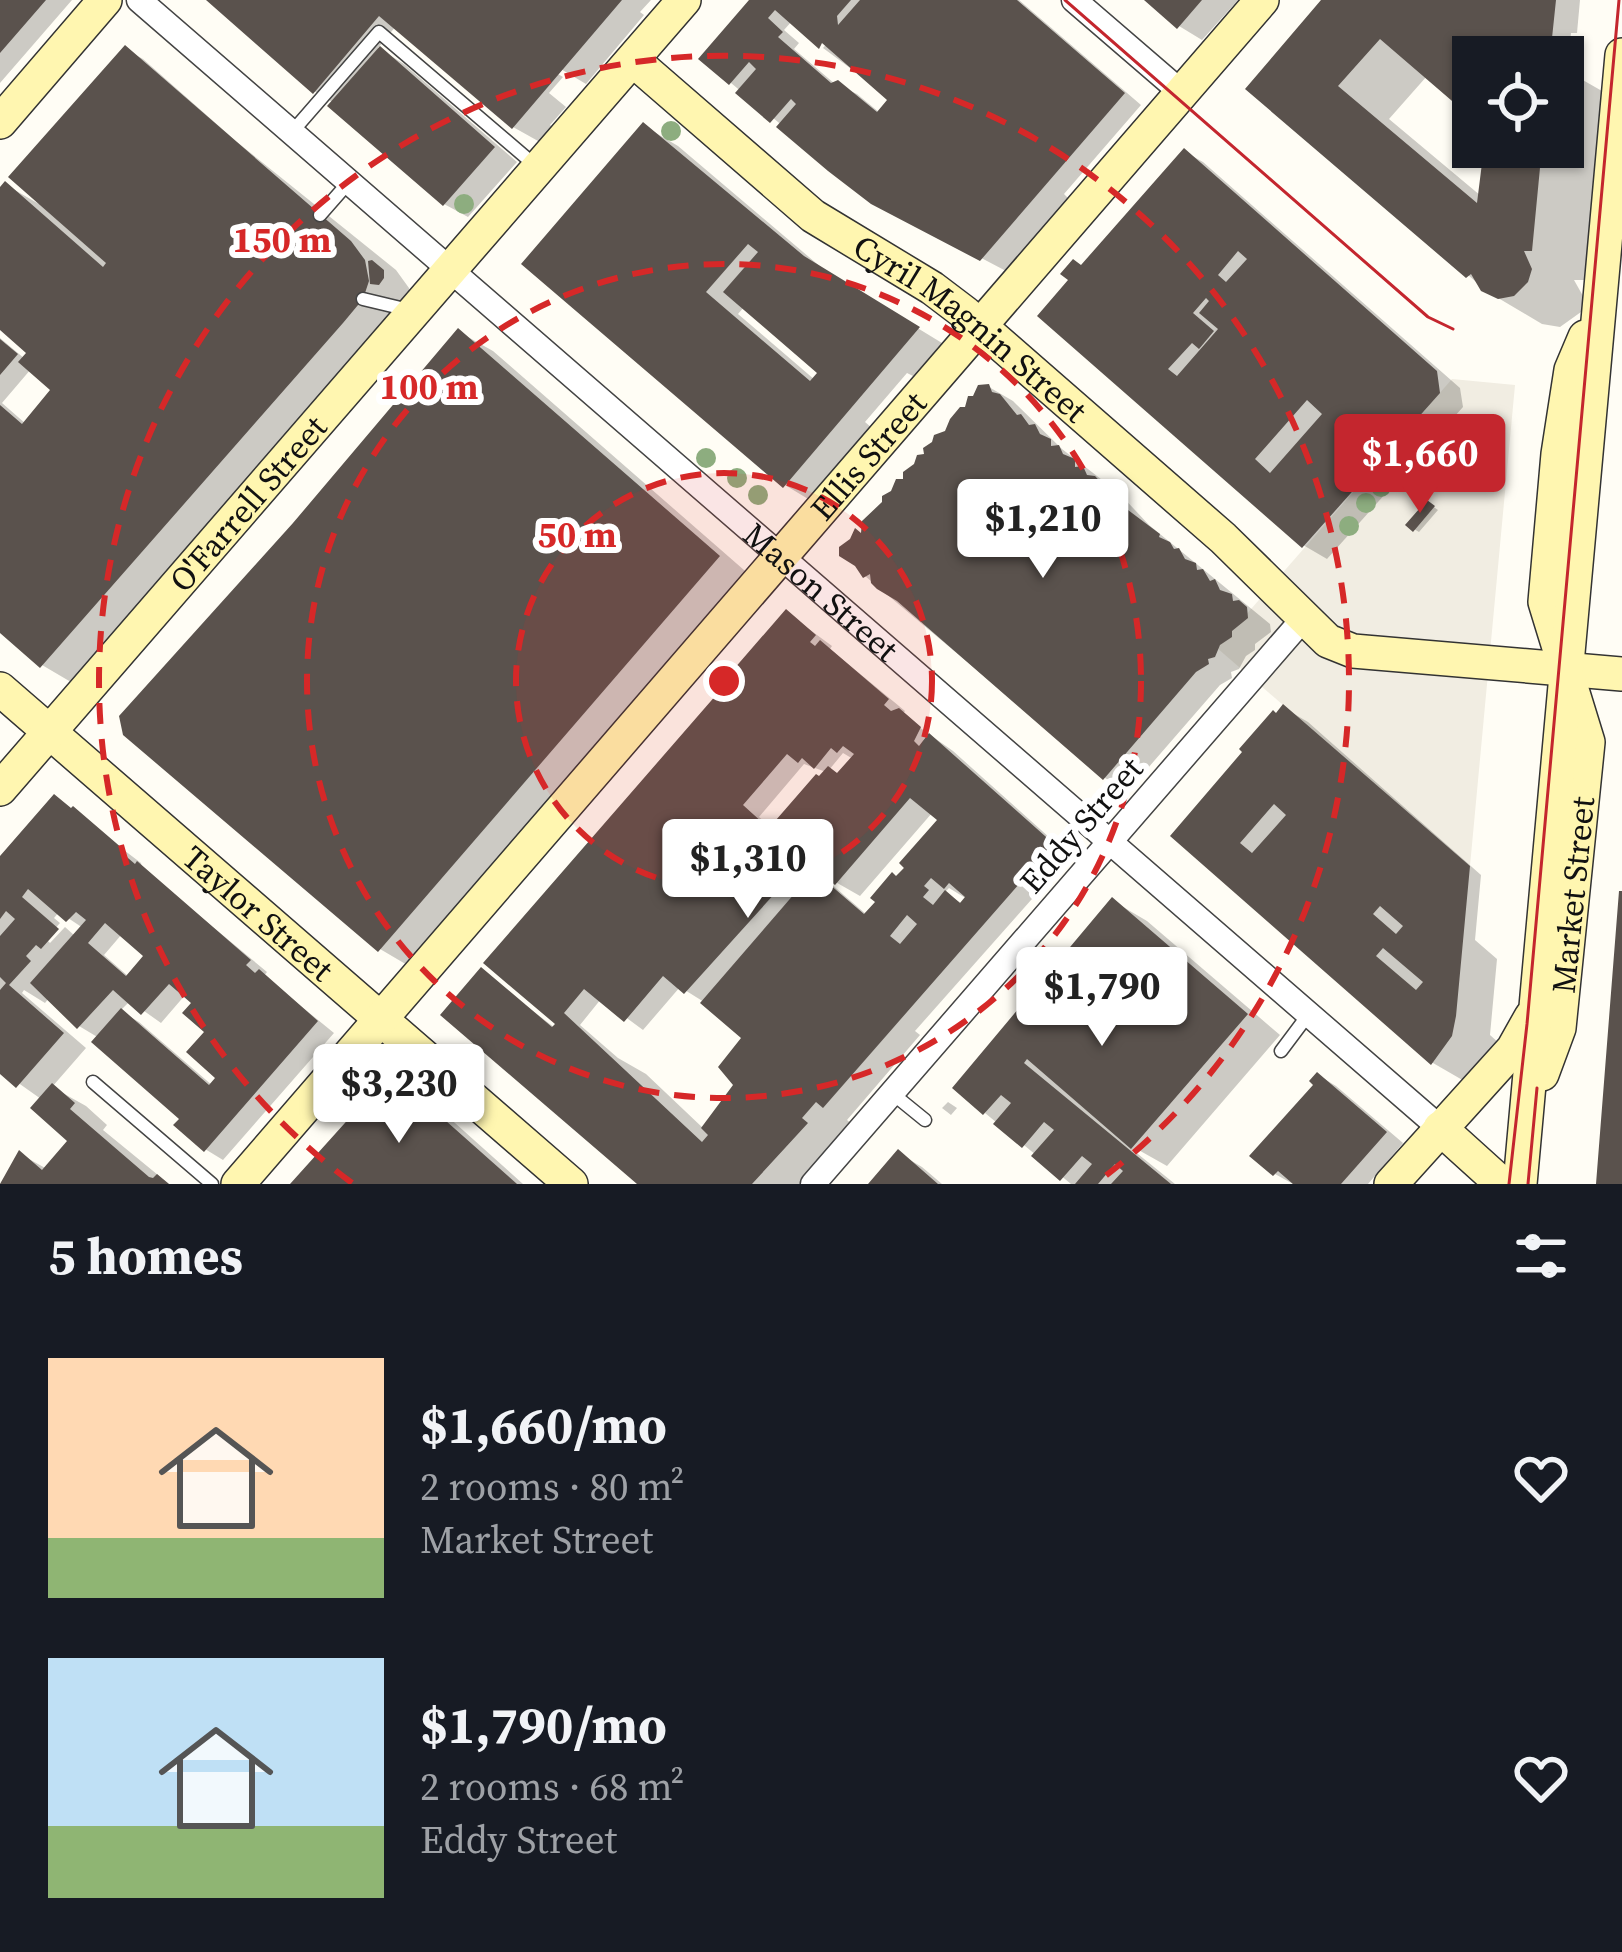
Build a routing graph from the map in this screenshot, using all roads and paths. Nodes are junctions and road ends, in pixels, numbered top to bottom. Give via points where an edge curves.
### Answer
1 (106, 0) edge
2 (140, 0) edge
3 (684, 0) edge
4 (1074, 0) edge
5 (1262, 0) edge
6 (633, 59) junction
7 (1621, 68) edge
8 (1182, 93) junction
9 (0, 122) edge
10 (292, 132) junction
11 (539, 168) junction
12 (349, 181) junction
13 (320, 215) dead end
14 (452, 270) junction
15 (363, 299) dead end
16 (415, 312) junction
17 (980, 326) junction
18 (781, 556) junction
19 (1304, 618) junction
20 (1567, 668) junction
21 (1622, 674) edge
22 (0, 689) edge
23 (50, 733) junction
24 (0, 789) edge
25 (1110, 842) junction
26 (1537, 998) junction
27 (1309, 1014) junction
28 (380, 1018) junction
29 (1281, 1051) dead end
30 (93, 1082) dead end
31 (892, 1093) junction
32 (1527, 1116) junction
33 (925, 1120) dead end
34 (1440, 1128) junction
35 (212, 1184) edge
36 (238, 1184) edge
37 (571, 1184) edge
38 (813, 1184) edge
39 (1390, 1184) edge
40 (1502, 1184) edge
41 (1520, 1184) edge

1 - 9 street
2 - 10 street, Mason Street
3 - 6 street, O'Farrell Street
4 - 8 street
5 - 8 street, Ellis Street
6 - 11 street, O'Farrell Street
6 - 17 street, Cyril Magnin Street via 812,216
7 - 20 street, Market Street
8 - 17 street, Ellis Street
10 - 11 lane via 380,32
10 - 12 street, Mason Street
11 - 14 street, O'Farrell Street
12 - 13 lane
12 - 14 street, Mason Street
14 - 16 street, O'Farrell Street
14 - 18 street, Mason Street
15 - 16 lane
16 - 23 street, O'Farrell Street
17 - 18 street, Ellis Street
17 - 19 street, Cyril Magnin Street
18 - 25 street, Mason Street
18 - 28 street, Ellis Street
19 - 20 street, Cyril Magnin Street via 1339,647
19 - 25 street, Eddy Street
20 - 21 street, Cyril Magnin Street
20 - 26 street, Market Street
20 - 32 street, Market Street via 1588,742 1559,1028
22 - 23 street, Taylor Street
23 - 24 street, O'Farrell Street
23 - 28 street, Taylor Street
25 - 27 street, Mason Street
25 - 31 street, Eddy Street
26 - 32 street, Market Street
26 - 34 street via 1513,1049
27 - 29 lane
27 - 34 street, Mason Street
28 - 36 street, Ellis Street
28 - 37 street, Taylor Street
30 - 35 lane
31 - 33 lane
31 - 38 street, Eddy Street
32 - 41 street, Market Street
34 - 39 street
34 - 40 street, Mason Street

